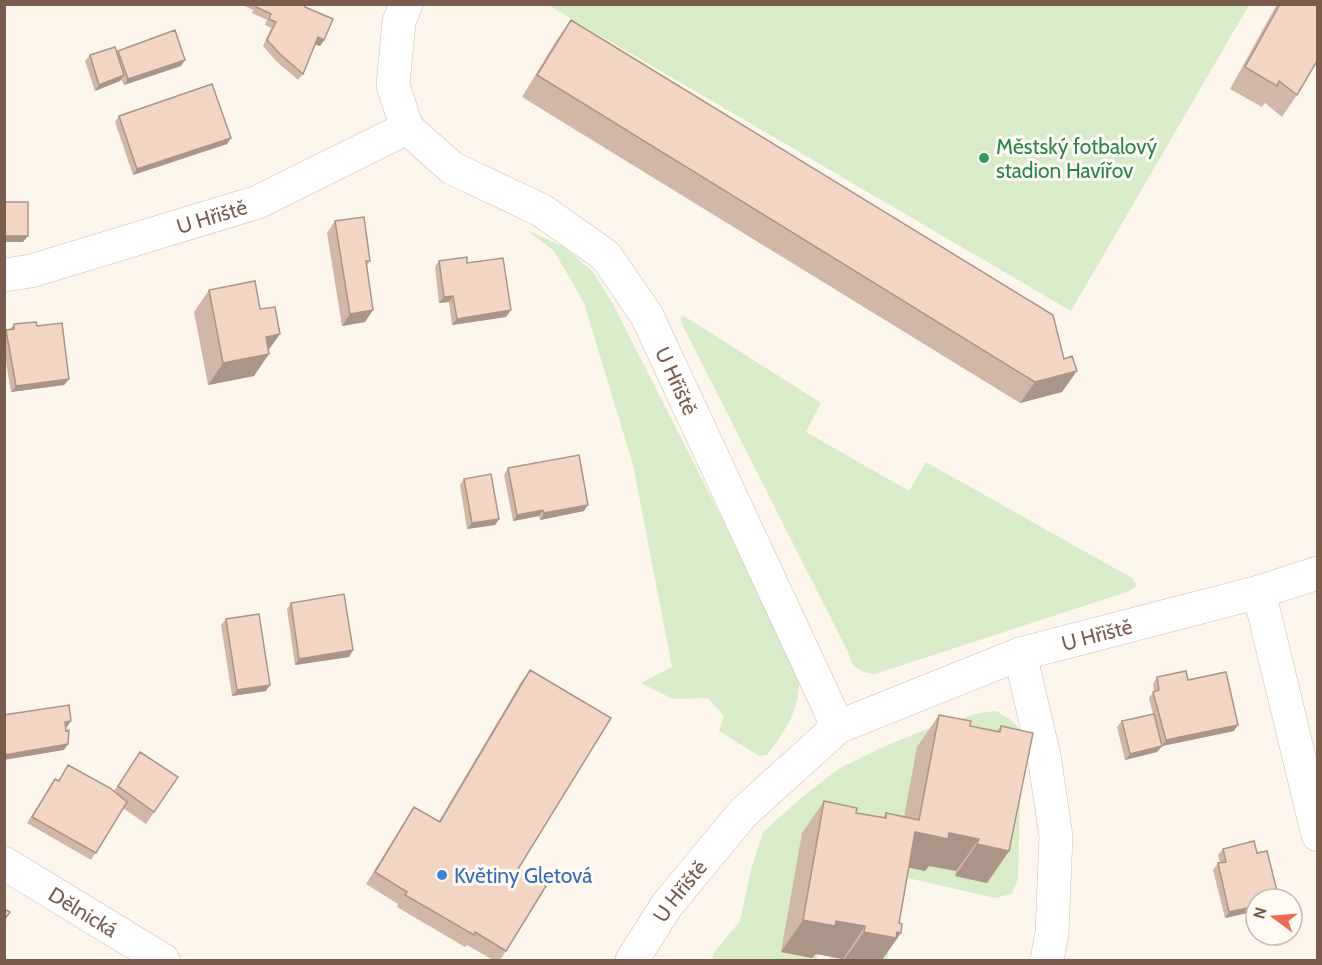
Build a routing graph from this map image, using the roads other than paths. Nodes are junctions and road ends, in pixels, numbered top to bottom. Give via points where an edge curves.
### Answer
1 (406, 4) edge
2 (407, 128) junction
3 (4, 275) edge
4 (1317, 573) edge
5 (1259, 592) junction
6 (1020, 654) junction
7 (838, 726) junction
8 (1317, 835) edge
9 (4, 863) edge
10 (164, 960) edge
11 (632, 960) edge
12 (1047, 960) edge

1 - 2 street via 399,22 393,85
2 - 3 street, U Hřiště via 258,202 31,271
2 - 7 street, U Hřiště via 452,168 541,210 606,256 647,316
4 - 5 street, U Hřiště
5 - 6 street, U Hřiště
5 - 8 street
6 - 7 street, U Hřiště
6 - 12 street via 1044,756 1056,836 1052,933
7 - 11 street, U Hřiště via 743,813 667,904
9 - 10 street, Dělnická

